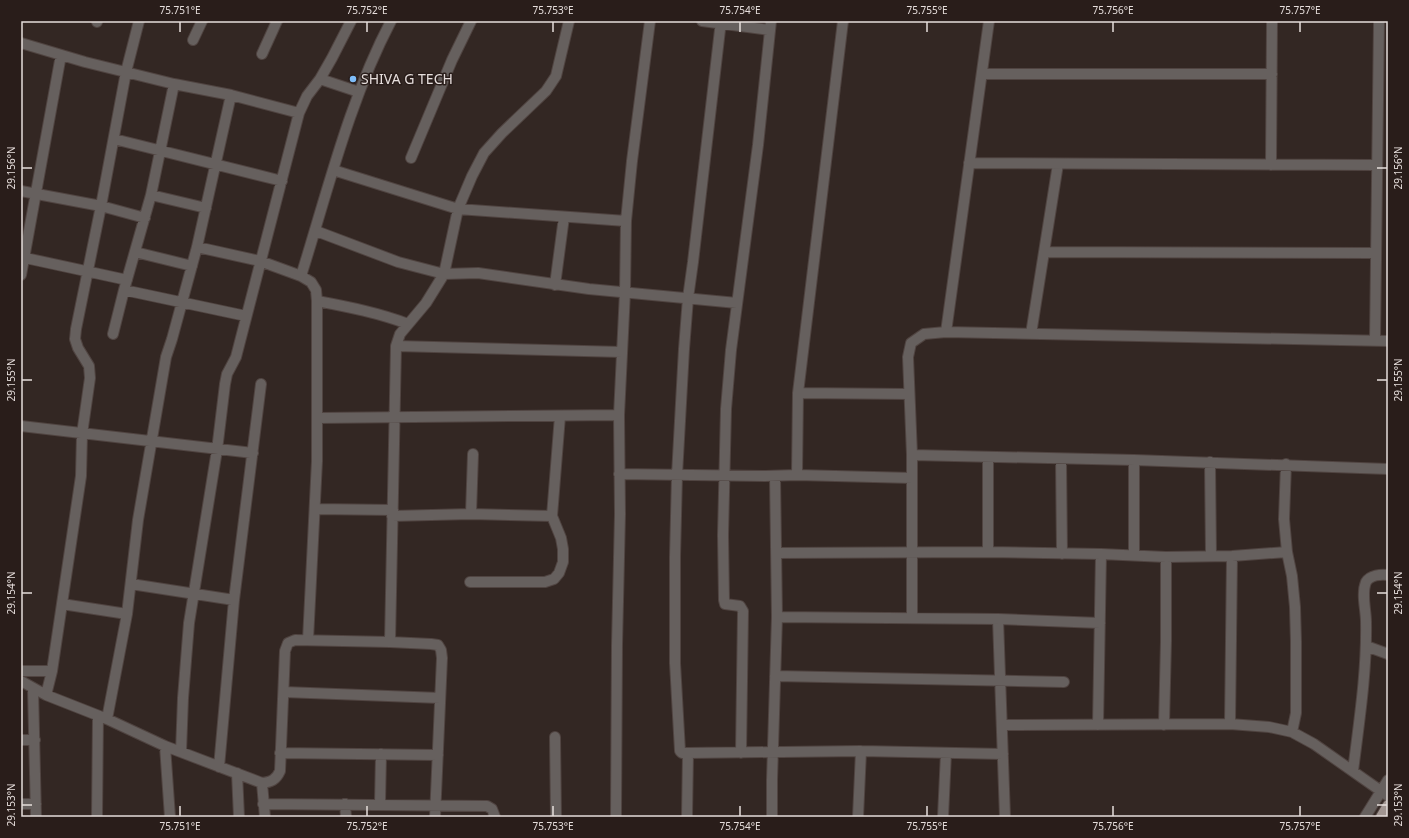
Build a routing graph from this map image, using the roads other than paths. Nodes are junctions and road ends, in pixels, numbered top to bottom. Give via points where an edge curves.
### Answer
1 (139, 21) edge
2 (202, 21) edge
3 (277, 21) edge
4 (351, 21) edge
5 (392, 21) edge
6 (471, 21) edge
7 (569, 21) edge
8 (650, 21) edge
9 (702, 21) edge
10 (843, 21) edge
11 (989, 21) edge
12 (1272, 21) edge
13 (1379, 21) edge
14 (721, 22) edge
15 (770, 25) edge
16 (193, 40) dead end
17 (21, 43) edge
18 (262, 54) dead end
19 (61, 55) junction
20 (126, 72) junction
21 (982, 74) junction
22 (1272, 74) junction
23 (320, 79) junction
24 (174, 84) junction
25 (359, 92) junction
26 (1383, 94) edge
27 (231, 95) junction
28 (299, 113) junction
29 (114, 139) junction
30 (160, 151) junction
31 (411, 158) dead end
32 (969, 163) junction
33 (216, 164) junction
34 (1058, 164) junction
35 (1271, 165) junction
36 (1377, 165) junction
37 (332, 170) junction
38 (282, 181) junction
39 (21, 191) edge
40 (36, 195) junction
41 (151, 195) junction
42 (101, 206) junction
43 (206, 208) junction
44 (458, 209) junction
45 (564, 216) junction
46 (145, 218) junction
47 (626, 221) junction
48 (316, 231) junction
49 (197, 247) junction
50 (135, 252) junction
51 (1044, 252) junction
52 (1376, 253) junction
53 (23, 257) edge
54 (260, 261) junction
55 (192, 266) junction
56 (88, 271) junction
57 (444, 274) junction
58 (21, 275) edge
59 (301, 276) junction
60 (127, 280) junction
61 (555, 285) junction
62 (124, 290) junction
63 (625, 292) junction
64 (688, 298) junction
65 (317, 301) junction
66 (182, 302) junction
67 (737, 303) junction
68 (246, 316) junction
69 (408, 324) junction
70 (946, 332) junction
71 (113, 334) dead end
72 (1031, 334) junction
73 (1375, 340) junction
74 (1388, 341) edge
75 (396, 346) junction
76 (622, 352) junction
77 (261, 384) dead end
78 (798, 393) junction
79 (909, 394) junction
80 (619, 415) junction
81 (560, 416) junction
82 (394, 417) junction
83 (317, 418) junction
84 (21, 426) edge
85 (82, 434) junction
86 (151, 442) junction
87 (217, 450) junction
88 (253, 453) junction
89 (473, 454) dead end
90 (912, 455) junction
91 (988, 457) junction
92 (1061, 459) junction
93 (1134, 460) junction
94 (1210, 462) junction
95 (1286, 464) junction
96 (1388, 469) edge
97 (619, 474) junction
98 (724, 475) junction
99 (797, 475) junction
100 (677, 476) junction
101 (775, 476) junction
102 (912, 478) junction
103 (315, 509) junction
104 (392, 513) junction
105 (471, 514) junction
106 (552, 516) junction
107 (912, 552) junction
108 (988, 552) junction
109 (1287, 552) junction
110 (776, 553) junction
111 (1062, 554) junction
112 (1101, 554) junction
113 (1134, 555) junction
114 (1211, 556) junction
115 (1232, 556) junction
116 (1166, 557) junction
117 (1388, 574) edge
118 (470, 582) dead end
119 (131, 584) junction
120 (194, 594) junction
121 (234, 600) junction
122 (62, 604) junction
123 (127, 614) junction
124 (777, 617) junction
125 (912, 618) junction
126 (998, 619) junction
127 (1100, 623) junction
128 (308, 640) junction
129 (390, 642) junction
130 (1366, 646) junction
131 (1388, 654) edge
132 (21, 671) edge
133 (52, 671) junction
134 (775, 676) junction
135 (21, 681) edge
136 (1000, 681) junction
137 (1064, 682) dead end
138 (33, 688) junction
139 (284, 692) junction
140 (46, 695) junction
141 (440, 698) junction
142 (103, 718) junction
143 (1230, 724) junction
144 (1002, 725) junction
145 (1098, 725) junction
146 (1164, 725) junction
147 (1292, 732) junction
148 (555, 737) dead end
149 (21, 740) edge
150 (35, 740) junction
151 (165, 746) junction
152 (860, 751) junction
153 (181, 752) junction
154 (741, 752) junction
155 (774, 752) junction
156 (946, 752) junction
157 (280, 753) junction
158 (688, 753) junction
159 (381, 754) junction
160 (1003, 754) junction
161 (438, 755) junction
162 (219, 767) junction
163 (1353, 771) junction
164 (237, 773) junction
165 (1388, 780) edge
166 (262, 783) junction
167 (1384, 794) edge
168 (21, 804) edge
169 (36, 804) junction
170 (264, 804) junction
171 (345, 804) junction
172 (380, 804) junction
173 (436, 805) junction
174 (1388, 805) edge
175 (36, 817) edge
176 (97, 817) edge
177 (170, 817) edge
178 (239, 817) edge
179 (265, 817) edge
180 (346, 817) edge
181 (435, 817) edge
182 (495, 817) edge
183 (556, 817) edge
184 (616, 817) edge
185 (687, 817) edge
186 (772, 817) edge
187 (858, 817) edge
188 (943, 817) edge
189 (1005, 817) edge
190 (1365, 817) edge
191 (1381, 817) edge

1 - 20 street
2 - 16 street
3 - 18 street
4 - 23 street
5 - 25 street
6 - 31 street
7 - 44 street via 556,76 546,91 484,153
8 - 47 street
9 - 14 street
10 - 78 street
11 - 21 street
12 - 22 street
13 - 26 street
14 - 15 street
14 - 64 street
15 - 67 street via 758,145
17 - 19 street
19 - 20 street
19 - 40 street
20 - 24 street
20 - 29 street
21 - 22 street
21 - 32 street
22 - 35 street
23 - 25 street
23 - 28 street via 307,96
24 - 27 street
24 - 30 street
25 - 37 street
26 - 36 street
27 - 28 street
27 - 33 street
28 - 38 street
29 - 30 street
29 - 42 street
30 - 33 street
30 - 41 street
32 - 34 street
32 - 70 street
33 - 38 street
33 - 43 street
34 - 35 street
34 - 51 street
35 - 36 street
36 - 52 street
37 - 44 street
37 - 48 street
38 - 54 street
39 - 40 street
40 - 42 street
40 - 53 street
41 - 43 street
41 - 46 street
42 - 46 street
42 - 56 street
43 - 49 street
44 - 45 street
44 - 57 street
45 - 47 street
45 - 61 street
46 - 50 street
47 - 63 street
48 - 57 street via 398,262
48 - 59 street
49 - 54 street
49 - 55 street
50 - 55 street
50 - 60 street
51 - 52 street
51 - 72 street
52 - 73 street
53 - 56 street
53 - 58 street
54 - 59 street
54 - 68 street
55 - 66 street
56 - 60 street
56 - 85 street via 75,339 89,366 90,378
57 - 61 street via 478,273
57 - 69 street via 426,303
59 - 65 street via 316,290
60 - 62 street
61 - 63 street
62 - 66 street
62 - 71 street
63 - 64 street
63 - 76 street
64 - 67 street
64 - 100 street
65 - 69 street via 386,316
65 - 83 street
66 - 68 street
66 - 86 street via 166,357
67 - 98 street via 726,409
68 - 87 street via 236,357 227,374
69 - 75 street via 400,334
70 - 72 street
70 - 79 street via 924,334 911,343 908,357
72 - 73 street
73 - 74 street
75 - 76 street
75 - 82 street
76 - 80 street
77 - 88 street
78 - 79 street
78 - 99 street
79 - 90 street
80 - 81 street
80 - 97 street
81 - 82 street
81 - 106 street
82 - 83 street
82 - 104 street
83 - 103 street
84 - 85 street
85 - 86 street
85 - 122 street via 81,476
86 - 87 street
86 - 119 street
87 - 88 street
87 - 120 street
88 - 121 street
89 - 105 street
90 - 91 street
90 - 102 street
91 - 92 street
91 - 108 street
92 - 93 street
92 - 111 street
93 - 94 street
93 - 113 street
94 - 95 street
94 - 114 street
95 - 96 street
95 - 109 street via 1284,519
97 - 100 street
97 - 184 street
98 - 100 street
98 - 101 street
98 - 154 street via 724,600 725,604 740,606 743,611
99 - 101 street
99 - 102 street
100 - 158 street via 675,663 679,748 682,752
101 - 110 street
102 - 107 street
103 - 104 street
103 - 128 street
104 - 105 street
104 - 129 street
105 - 106 street
106 - 118 street via 563,549 563,562 554,579 545,582
107 - 108 street
107 - 110 street
107 - 125 street
108 - 111 street
109 - 115 street
109 - 147 street via 1295,607 1296,702
110 - 124 street
111 - 112 street
112 - 113 street
112 - 127 street
113 - 116 street
114 - 115 street
114 - 116 street
115 - 143 street
116 - 146 street
117 - 130 street via 1373,576 1367,581 1364,590
119 - 120 street
119 - 123 street
120 - 121 street
120 - 153 street via 189,623
121 - 162 street
122 - 123 street
122 - 133 street
123 - 142 street
124 - 125 street
124 - 134 street
125 - 126 street
126 - 127 street
126 - 136 street
127 - 145 street
128 - 129 street
128 - 139 street via 288,643 285,651
129 - 141 street via 438,645 442,658
130 - 131 street
130 - 163 street
132 - 133 street
133 - 140 street
134 - 136 street
134 - 155 street
135 - 138 street
136 - 137 street
136 - 144 street
138 - 140 street
138 - 150 street
139 - 141 street
139 - 157 street
140 - 142 street
141 - 161 street
142 - 151 street
142 - 176 street
143 - 146 street
143 - 147 street via 1269,727
144 - 145 street
144 - 160 street
145 - 146 street
147 - 163 street
148 - 183 street
149 - 150 street
150 - 169 street
151 - 153 street
151 - 177 street
152 - 155 street
152 - 156 street
152 - 187 street
153 - 162 street
154 - 155 street
154 - 158 street
155 - 186 street
156 - 160 street
156 - 188 street
157 - 159 street
157 - 166 street via 280,771 277,778
158 - 185 street
159 - 161 street
159 - 172 street
160 - 189 street
161 - 173 street
162 - 164 street
163 - 167 street
164 - 166 street
164 - 178 street
165 - 167 street
166 - 170 street
167 - 190 street
168 - 169 street
169 - 175 street
170 - 171 street
170 - 179 street
171 - 172 street
171 - 180 street
172 - 173 street
173 - 181 street
173 - 182 street via 487,806 492,809
174 - 191 main road

